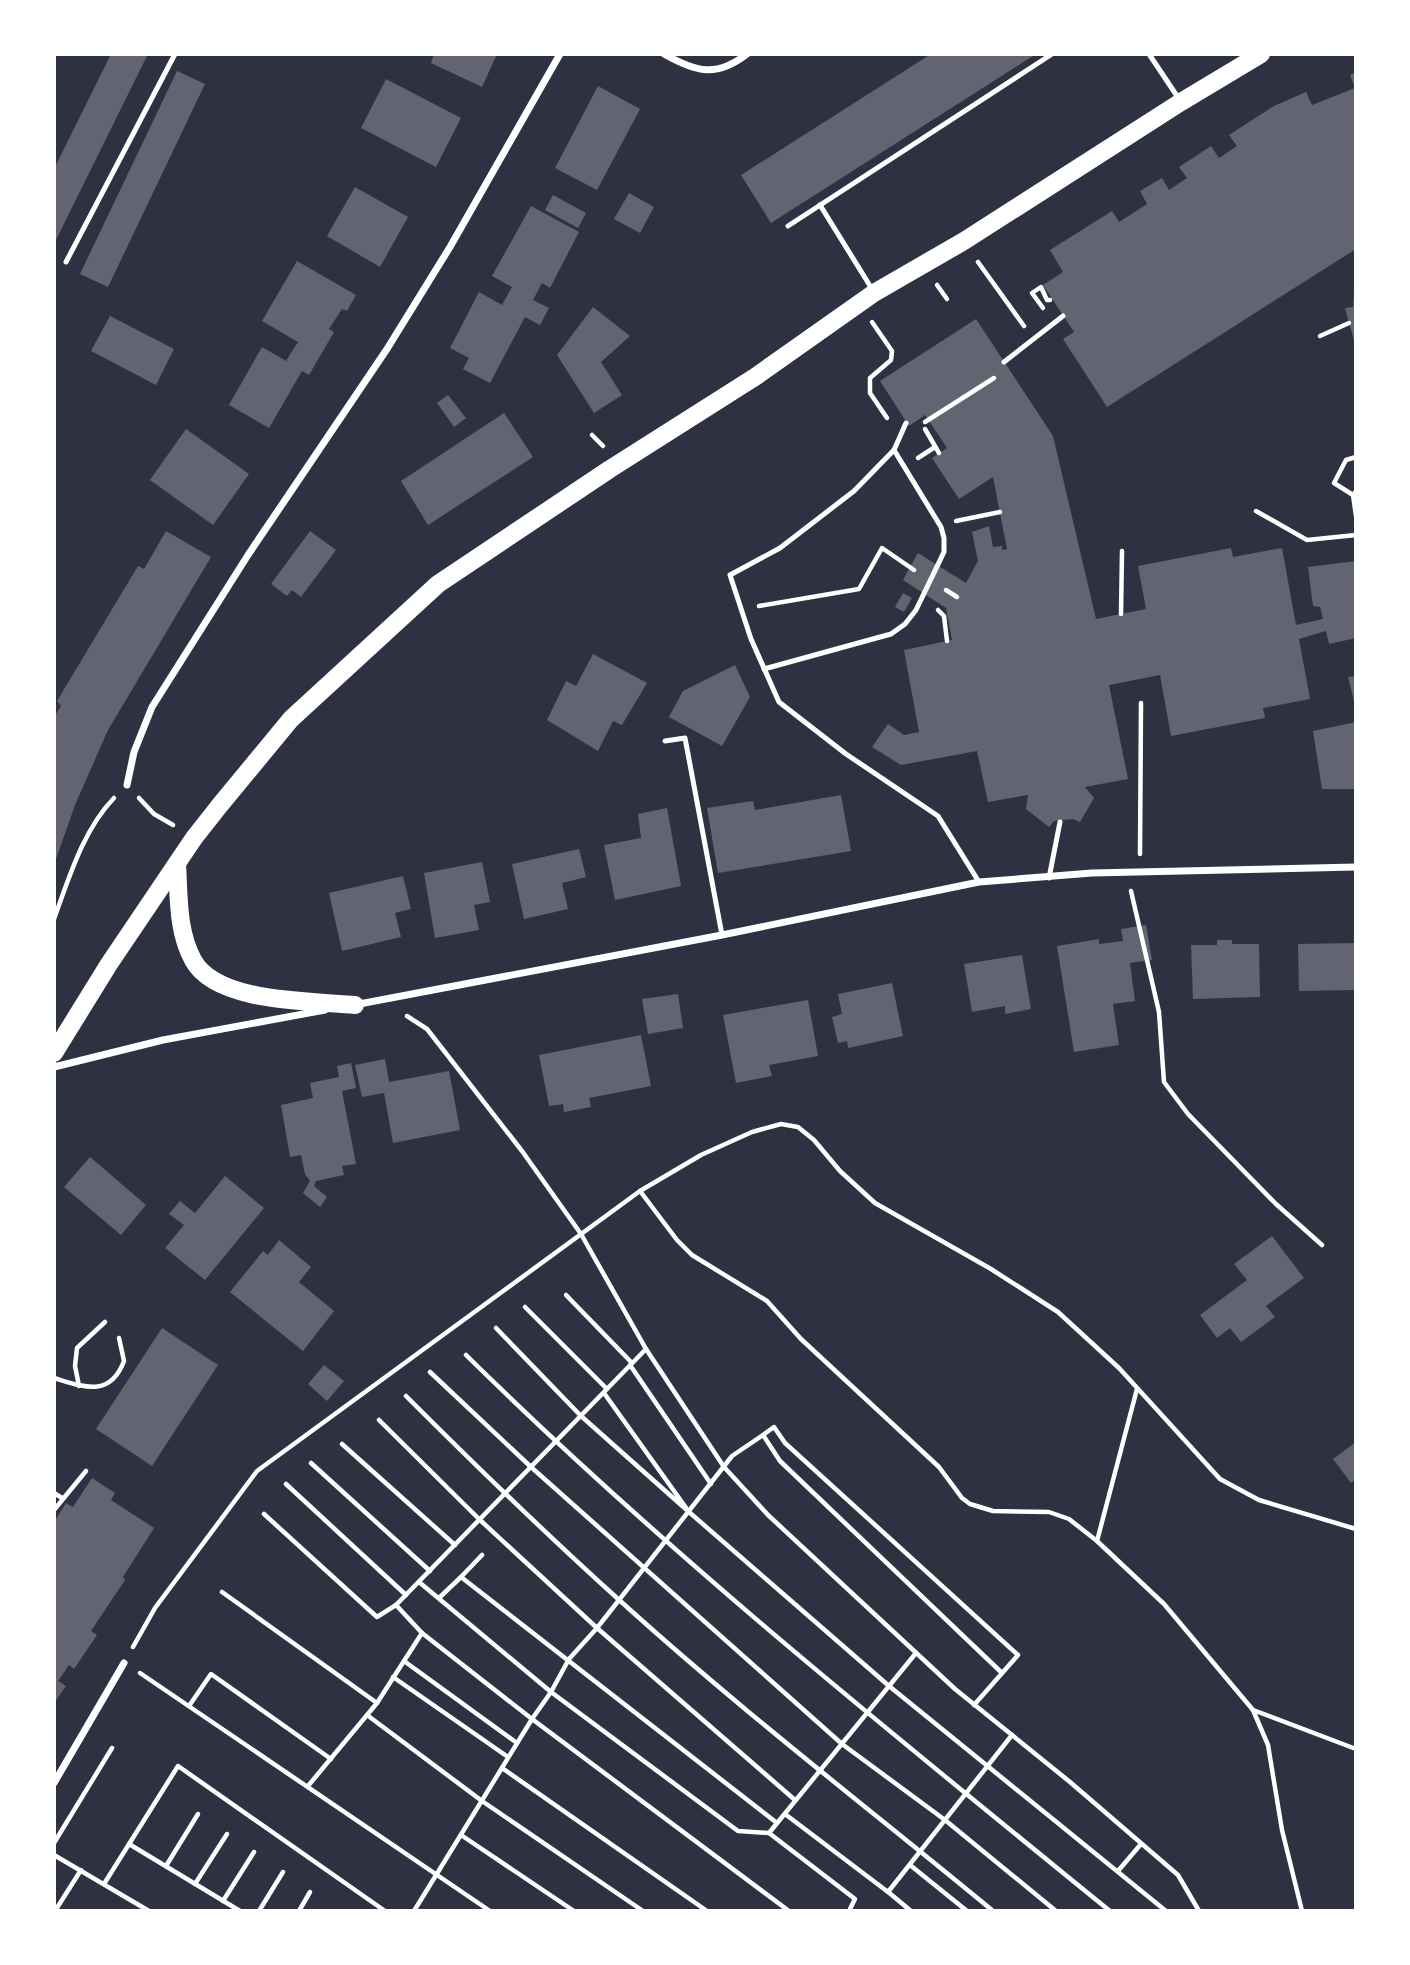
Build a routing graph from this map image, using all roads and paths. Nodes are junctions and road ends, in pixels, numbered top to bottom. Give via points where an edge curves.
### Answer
1 (175, 54) edge
2 (560, 54) edge
3 (664, 54) edge
4 (747, 54) edge
5 (1052, 54) edge
6 (1149, 54) edge
7 (1261, 54) edge
8 (1241, 59) edge
9 (1181, 102) junction
10 (821, 205) junction
11 (788, 226) dead end
12 (964, 241) junction
13 (66, 262) dead end
14 (1042, 290) dead end
15 (874, 293) junction
16 (1047, 300) dead end
17 (859, 304) junction
18 (1063, 316) dead end
19 (1349, 323) dead end
20 (1018, 333) dead end
21 (1320, 335) dead end
22 (1004, 362) dead end
23 (995, 377) dead end
24 (906, 423) dead end
25 (901, 437) junction
26 (935, 447) junction
27 (894, 450) junction
28 (939, 453) dead end
29 (1356, 457) edge
30 (915, 460) dead end
31 (1355, 493) edge
32 (1256, 510) dead end
33 (1000, 512) dead end
34 (1356, 516) edge
35 (955, 522) dead end
36 (1356, 535) edge
37 (1122, 551) dead end
38 (915, 570) dead end
39 (922, 596) junction
40 (777, 603) dead end
41 (1121, 614) dead end
42 (947, 641) dead end
43 (764, 669) junction
44 (1141, 703) dead end
45 (665, 741) dead end
46 (127, 785) junction
47 (1060, 822) dead end
48 (194, 838) junction
49 (177, 864) junction
50 (1356, 867) edge
51 (1126, 873) junction
52 (1140, 873) junction
53 (1049, 878) junction
54 (979, 882) junction
55 (54, 919) edge
56 (722, 935) junction
57 (381, 1000) junction
58 (355, 1005) junction
59 (54, 1053) edge
60 (54, 1067) edge
61 (640, 1191) junction
62 (581, 1234) junction
63 (1322, 1245) dead end
64 (566, 1295) dead end
65 (525, 1307) dead end
66 (105, 1322) dead end
67 (496, 1328) dead end
68 (119, 1338) dead end
69 (646, 1349) junction
70 (466, 1354) dead end
71 (631, 1364) junction
72 (430, 1372) dead end
73 (54, 1378) edge
74 (79, 1386) junction
75 (1137, 1389) junction
76 (605, 1391) junction
77 (406, 1396) dead end
78 (581, 1416) junction
79 (379, 1420) dead end
80 (763, 1435) junction
81 (555, 1443) junction
82 (342, 1444) dead end
83 (310, 1463) dead end
84 (531, 1467) junction
85 (724, 1467) junction
86 (86, 1471) dead end
87 (286, 1484) dead end
88 (711, 1484) junction
89 (54, 1493) edge
90 (504, 1494) junction
91 (62, 1499) junction
92 (54, 1510) edge
93 (689, 1512) junction
94 (264, 1514) dead end
95 (480, 1520) junction
96 (1356, 1529) edge
97 (666, 1540) junction
98 (1097, 1541) junction
99 (455, 1545) junction
100 (482, 1555) dead end
101 (644, 1568) junction
102 (430, 1571) junction
103 (461, 1577) junction
104 (419, 1582) junction
105 (222, 1592) dead end
106 (406, 1595) junction
107 (439, 1598) junction
108 (619, 1600) junction
109 (396, 1605) junction
110 (597, 1628) junction
111 (422, 1633) junction
112 (916, 1653) junction
113 (569, 1659) junction
114 (404, 1661) junction
115 (124, 1663) junction
116 (1002, 1673) junction
117 (393, 1677) junction
118 (889, 1686) junction
119 (551, 1692) junction
120 (377, 1703) junction
121 (974, 1704) junction
122 (189, 1706) junction
123 (1253, 1710) junction
124 (867, 1713) junction
125 (367, 1715) junction
126 (532, 1719) junction
127 (1012, 1735) junction
128 (517, 1743) junction
129 (842, 1744) junction
130 (112, 1748) dead end
131 (1356, 1749) edge
132 (508, 1757) junction
133 (331, 1759) junction
134 (988, 1765) junction
135 (502, 1768) junction
136 (819, 1771) junction
137 (54, 1783) edge
138 (307, 1786) junction
139 (966, 1794) junction
140 (795, 1800) junction
141 (482, 1801) junction
142 (198, 1814) dead end
143 (785, 1814) junction
144 (946, 1820) junction
145 (777, 1823) junction
146 (769, 1833) junction
147 (227, 1834) dead end
148 (461, 1835) junction
149 (54, 1843) edge
150 (129, 1844) junction
151 (1141, 1844) junction
152 (920, 1851) junction
153 (254, 1852) dead end
154 (54, 1855) edge
155 (910, 1865) junction
156 (166, 1866) junction
157 (81, 1870) junction
158 (283, 1871) dead end
159 (1118, 1871) junction
160 (436, 1875) junction
161 (103, 1884) junction
162 (195, 1884) junction
163 (886, 1890) junction
164 (310, 1892) dead end
165 (223, 1901) junction
166 (55, 1911) edge
167 (149, 1911) edge
168 (240, 1911) edge
169 (258, 1911) edge
170 (299, 1911) edge
171 (385, 1911) edge
172 (414, 1911) edge
173 (490, 1911) edge
174 (574, 1911) edge
175 (643, 1911) edge
176 (707, 1911) edge
177 (789, 1911) edge
178 (852, 1911) edge
179 (911, 1911) edge
180 (967, 1911) edge
181 (993, 1911) edge
182 (1056, 1911) edge
183 (1110, 1911) edge
184 (1166, 1911) edge
185 (1199, 1911) edge
186 (1302, 1911) edge

1 - 13 lane
2 - 46 street via 387,349 152,707
3 - 4 street via 702,71 719,70
5 - 10 lane
6 - 9 lane
7 - 8 main road
8 - 9 main road
9 - 12 main road
10 - 11 lane
10 - 15 lane
12 - 15 main road
12 - 20 path via 1028,331
14 - 16 path
15 - 17 main road
17 - 25 path via 892,351 891,360 870,378 870,393
17 - 48 main road via 438,584 291,719
18 - 22 lane
19 - 21 path
23 - 26 path via 920,422
24 - 25 lane
25 - 27 lane
26 - 28 path
26 - 30 path
27 - 39 lane via 944,538 944,552
27 - 43 lane via 854,491 801,532 730,575
29 - 31 path via 1346,460 1334,483
31 - 34 path
32 - 36 path via 1307,540
33 - 35 path
37 - 41 path
38 - 40 path via 882,548 859,589
39 - 42 path via 944,616
39 - 43 lane via 905,624 891,634
43 - 54 lane via 779,702 938,816
44 - 52 path
45 - 56 lane via 685,738
46 - 48 path via 155,814
46 - 55 path via 100,813
47 - 53 lane
48 - 49 main road
49 - 58 main road via 187,946 194,962 213,982 271,998
49 - 59 main road
50 - 52 street
51 - 52 street
51 - 53 street
51 - 63 path via 1159,1012 1164,1082 1188,1114
53 - 54 street
54 - 56 street
56 - 57 street
57 - 58 street
57 - 62 path via 427,1029
58 - 60 street via 163,1040
61 - 62 path
61 - 75 path via 752,1132 781,1124 798,1127 875,1203 1058,1312
61 - 98 path via 692,1255 767,1301 800,1339 939,1467 962,1498 993,1511 1035,1510 1059,1515
62 - 69 path
62 - 115 path via 257,1471 155,1608
64 - 71 path
65 - 76 path
66 - 74 path via 76,1349
67 - 78 path
68 - 74 path via 124,1361 114,1378 96,1388
69 - 71 path
69 - 85 path
70 - 81 path
71 - 76 path
71 - 88 path
72 - 84 path
73 - 74 path
75 - 96 path via 1220,1479 1301,1514
75 - 98 path
76 - 78 path
76 - 93 path
77 - 90 path
78 - 81 path
78 - 93 path
79 - 95 path
80 - 85 path
80 - 116 path via 780,1461
80 - 116 path via 774,1427 785,1443 1018,1655
81 - 84 path
81 - 97 path
82 - 99 path
83 - 102 path
84 - 90 path
84 - 101 path
85 - 88 path
85 - 112 path via 768,1515
86 - 91 path
87 - 106 path
88 - 93 path
89 - 91 path
90 - 95 path
90 - 108 path
91 - 92 path
93 - 97 path
93 - 118 path
94 - 109 path via 377,1617
95 - 99 path
95 - 110 path
97 - 101 path
97 - 124 path
98 - 123 path via 1164,1604
99 - 102 path
100 - 103 path
101 - 108 path
101 - 129 path
102 - 104 path
103 - 107 path
103 - 113 path
104 - 106 path
104 - 107 path
105 - 120 path
106 - 109 path
107 - 119 path
108 - 110 path
108 - 136 path
109 - 111 path
110 - 113 path
110 - 140 path
111 - 114 path
111 - 126 path
112 - 118 path
112 - 121 path
113 - 119 path
113 - 145 path
114 - 117 path
114 - 128 path
115 - 122 path
115 - 137 street
116 - 121 path
117 - 120 path
117 - 132 path
118 - 124 path
118 - 134 path
119 - 126 path
119 - 146 path via 738,1831
120 - 125 path
121 - 127 path
122 - 133 path via 211,1674
122 - 138 path
123 - 131 path
123 - 186 path via 1268,1745
124 - 129 path
124 - 139 path
125 - 133 path
125 - 141 path
126 - 128 path
126 - 177 path
127 - 134 path
127 - 151 path
128 - 132 path
129 - 136 path
129 - 144 path
130 - 149 path
132 - 135 path
133 - 138 path
134 - 139 path
134 - 159 path
135 - 141 path
135 - 176 path
136 - 140 path
136 - 152 path
138 - 160 path
139 - 144 path
139 - 183 path
140 - 143 path
141 - 148 path
141 - 175 path
142 - 156 path
143 - 145 path
143 - 163 path
144 - 152 path
144 - 182 path
145 - 146 path
146 - 178 path via 855,1899
147 - 162 path
148 - 160 path
148 - 174 path
150 - 156 path
150 - 161 path
150 - 171 path via 178,1766
151 - 159 path
151 - 185 path via 1178,1875
152 - 155 path
152 - 181 path
153 - 165 path
154 - 157 path
155 - 163 path
155 - 180 path
156 - 162 path
157 - 161 path
157 - 166 path
158 - 169 path
159 - 184 path
160 - 172 path
160 - 173 path
161 - 167 path
162 - 165 path
163 - 179 path
164 - 170 path
165 - 168 path

